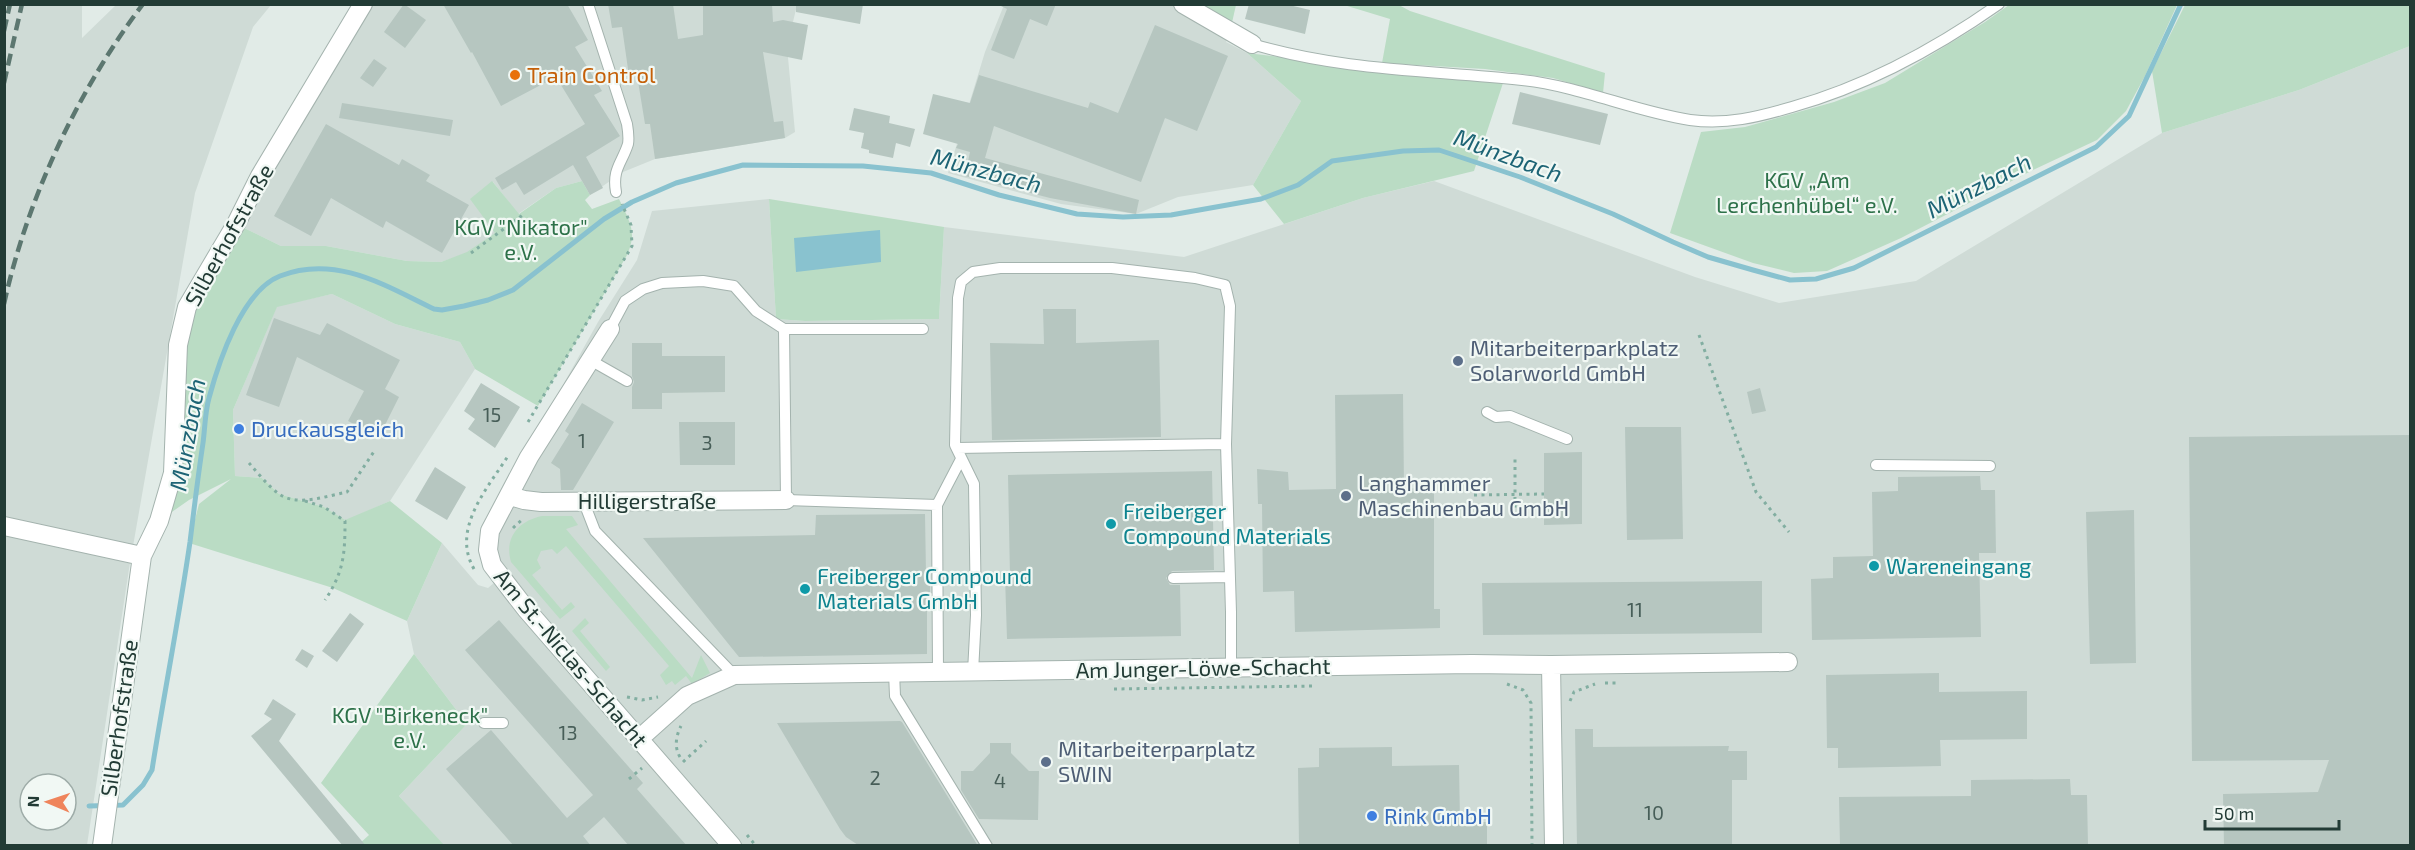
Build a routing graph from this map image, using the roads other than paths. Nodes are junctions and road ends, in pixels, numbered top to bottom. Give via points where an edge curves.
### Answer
1 (363, 4) edge
2 (588, 4) edge
3 (1183, 4) edge
4 (1999, 4) edge
5 (1252, 44) joint
6 (618, 195) road end
7 (610, 329) joint
8 (784, 329) junction
9 (922, 329) dead end
10 (590, 360) junction
11 (627, 381) dead end
12 (1487, 412) dead end
13 (1567, 439) dead end
14 (1226, 444) junction
15 (957, 448) junction
16 (962, 459) junction
17 (1876, 465) dead end
18 (1990, 466) dead end
19 (510, 496) junction
20 (583, 500) junction
21 (786, 500) junction
22 (938, 505) junction
23 (4, 526) edge
24 (142, 556) junction
25 (1230, 577) junction
26 (1173, 578) dead end
27 (1788, 662) dead end
28 (1551, 665) junction
29 (1231, 668) junction
30 (938, 671) junction
31 (894, 672) junction
32 (973, 672) junction
33 (734, 675) junction
34 (484, 723) dead end
35 (503, 723) dead end
36 (639, 739) junction
37 (102, 846) edge
38 (732, 846) edge
39 (987, 846) edge
40 (1554, 846) edge

1 - 24 street, Silberhofstraße via 187,307 178,345 173,473 159,520
2 - 6 lane via 627,124 628,142 614,181
3 - 5 street
4 - 5 lane via 1888,72 1833,96 1730,122 1687,119 1553,84 1373,69 1293,56
7 - 8 lane via 625,301 643,289 662,283 703,281 734,286 756,311
7 - 10 street, Am St.-Niclas-Schacht
8 - 9 lane
8 - 21 lane
10 - 11 lane
10 - 19 street, Am St.-Niclas-Schacht via 529,457
12 - 13 lane via 1496,417 1510,416
14 - 15 lane
14 - 15 lane via 1230,306 1225,285 1112,268 1000,268 973,272 961,282 955,397
14 - 25 lane
15 - 16 lane
16 - 22 lane
16 - 32 lane via 974,484
17 - 18 lane
19 - 20 street, Hilligerstraße via 541,502
19 - 36 street, Am St.-Niclas-Schacht via 490,531 488,550 492,565
20 - 21 street, Hilligerstraße
20 - 33 lane via 595,531
21 - 22 lane
22 - 30 lane
23 - 24 street
24 - 37 street, Silberhofstraße
25 - 26 lane
25 - 29 lane
27 - 28 street, Am Junger-Löwe-Schacht
28 - 29 street, Am Junger-Löwe-Schacht
28 - 40 street
29 - 32 street, Am Junger-Löwe-Schacht
30 - 31 street, Am Junger-Löwe-Schacht
30 - 32 street, Am Junger-Löwe-Schacht
31 - 33 street, Am Junger-Löwe-Schacht
31 - 39 lane via 895,696
33 - 36 street, Am Junger-Löwe-Schacht via 703,687 680,702
34 - 35 lane
36 - 38 street, Am St.-Niclas-Schacht

